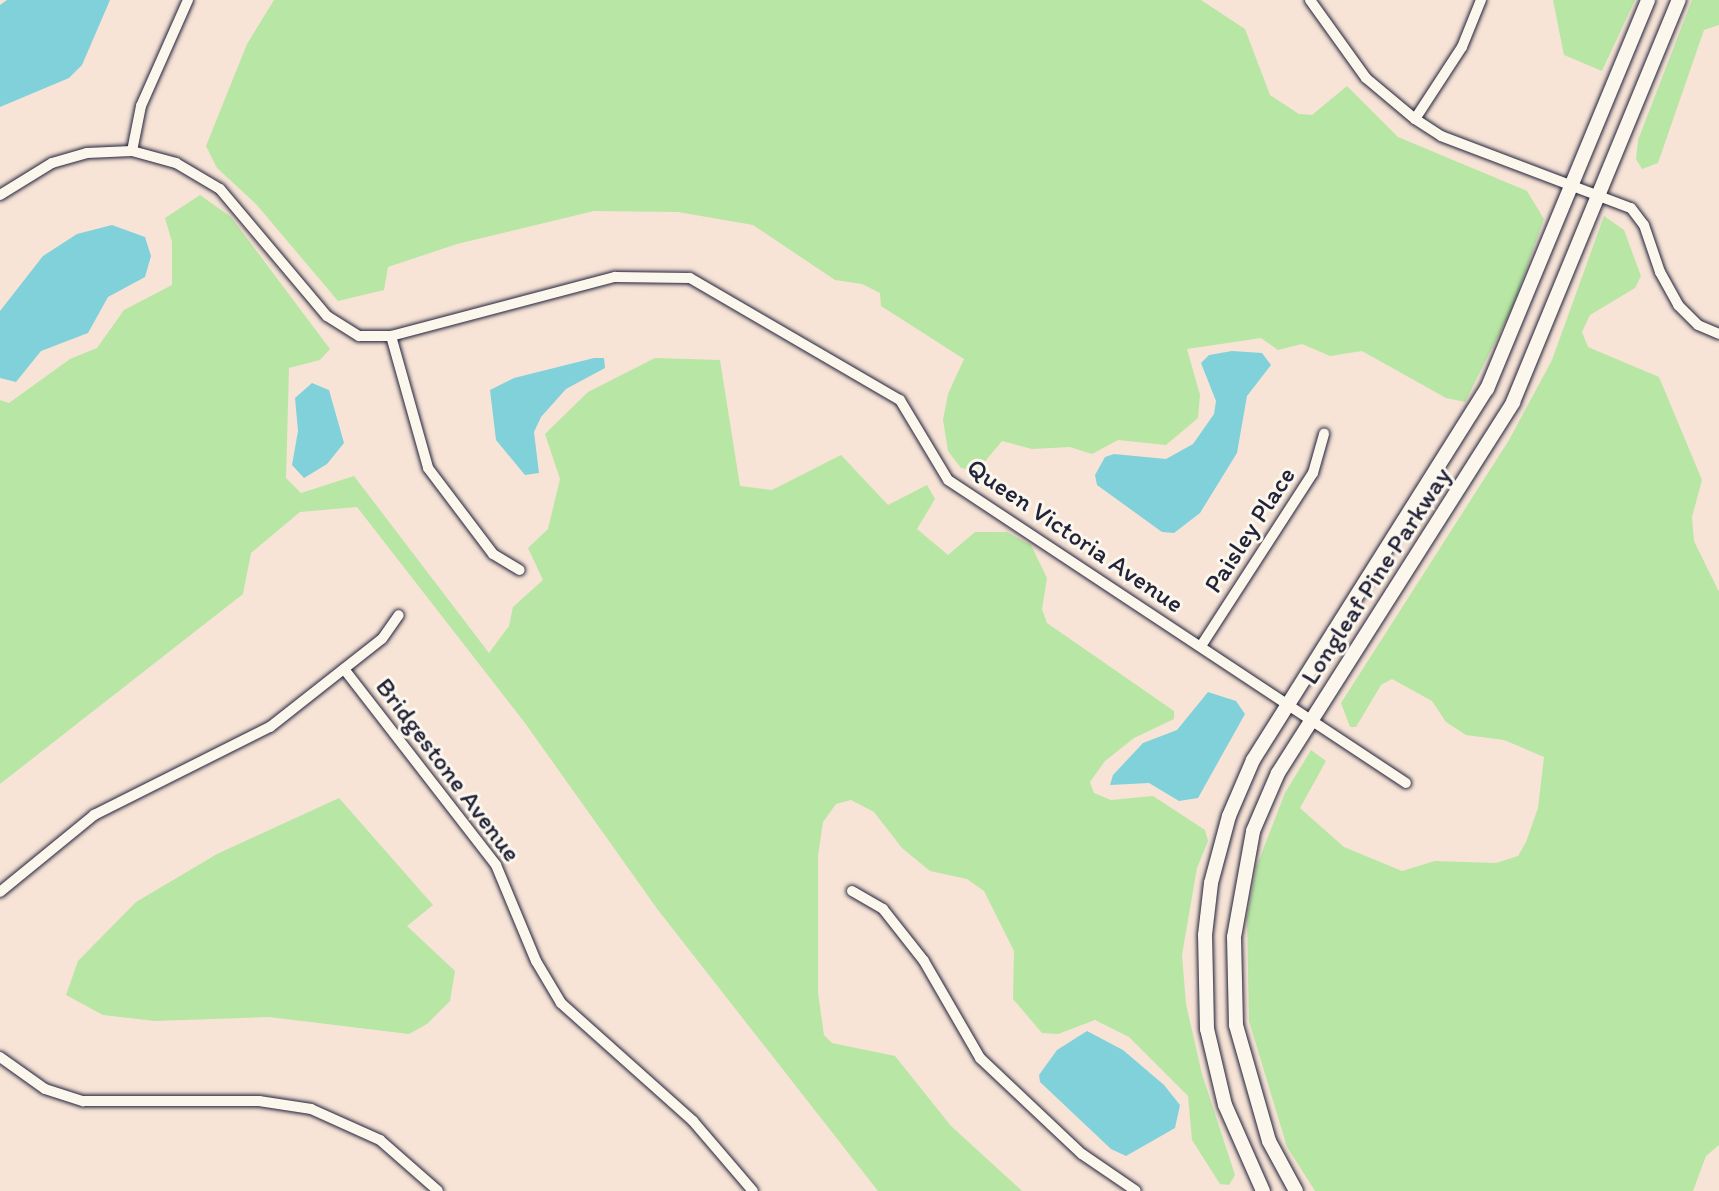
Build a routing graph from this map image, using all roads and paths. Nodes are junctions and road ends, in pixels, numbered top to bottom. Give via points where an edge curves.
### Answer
1 (188, 0) edge
2 (1310, 0) edge
3 (1481, 0) edge
4 (1648, 0) edge
5 (1679, 0) edge
6 (1415, 119) junction
7 (132, 151) junction
8 (1573, 187) junction
9 (0, 195) edge
10 (1600, 195) junction
11 (1719, 334) edge
12 (391, 336) junction
13 (1324, 434) dead end
14 (520, 570) dead end
15 (399, 615) dead end
16 (1201, 646) junction
17 (344, 669) junction
18 (1287, 706) junction
19 (1310, 721) junction
20 (1406, 783) dead end
21 (852, 891) dead end
22 (0, 892) edge
23 (0, 1057) edge
24 (438, 1191) edge
25 (753, 1191) edge
26 (1136, 1191) edge
27 (1263, 1191) edge
28 (1296, 1191) edge

1 - 7 street via 141,106
2 - 6 street via 1366,78
3 - 6 street via 1462,47
4 - 8 main road, Longleaf Pine Parkway
5 - 10 main road, Longleaf Pine Parkway
6 - 8 street via 1441,136
7 - 9 street, Queen Victoria Avenue via 87,153 52,163
7 - 12 street, Queen Victoria Avenue via 176,163 220,189 327,316 359,336
8 - 10 street
8 - 18 main road, Longleaf Pine Parkway via 1505,353 1464,433
10 - 11 street via 1640,218 1678,305 1698,325
10 - 19 main road, Longleaf Pine Parkway via 1531,364 1489,447
12 - 14 street via 428,468 493,554
12 - 16 street, Queen Victoria Avenue via 615,277 690,278 900,400 948,480
13 - 16 street, Paisley Place via 1313,473
15 - 17 street via 390,631
16 - 18 street, Queen Victoria Avenue
17 - 22 street via 251,739 94,815
17 - 25 street, Bridgestone Avenue via 496,865 536,961 561,1003 595,1039 693,1121
18 - 19 street, Queen Victoria Avenue
18 - 27 main road, Longleaf Pine Parkway via 1253,760 1229,816 1211,883 1205,935 1214,1065 1242,1152
19 - 20 street, Queen Victoria Avenue
19 - 28 main road, Longleaf Pine Parkway via 1278,773 1253,831 1239,888 1233,950 1241,1058 1269,1141
21 - 26 street via 883,909 924,961 980,1058 1082,1154
23 - 24 street via 45,1089 83,1101 259,1101 311,1109 380,1140

